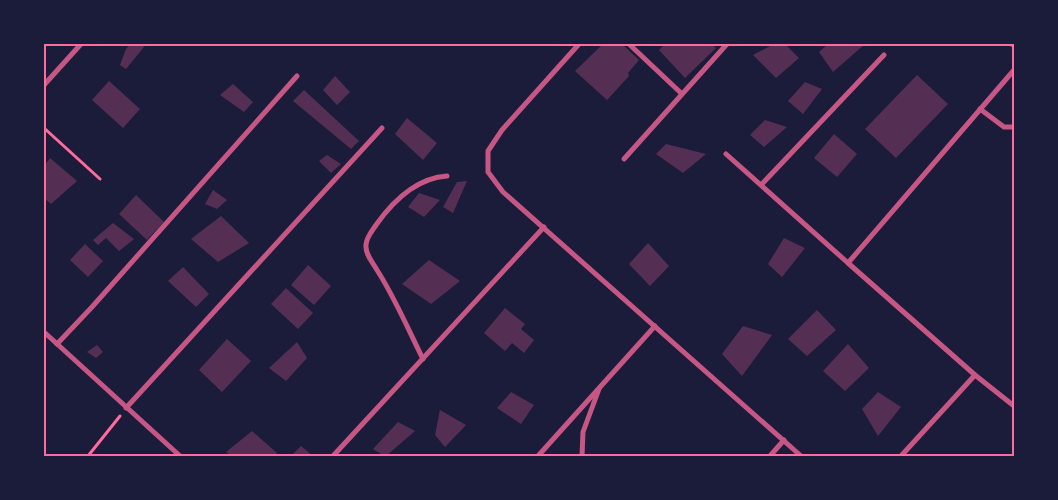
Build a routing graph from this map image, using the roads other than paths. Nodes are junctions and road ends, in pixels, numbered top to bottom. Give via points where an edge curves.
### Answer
1 (81, 44) edge
2 (579, 44) edge
3 (629, 44) edge
4 (727, 44) edge
5 (884, 55) dead end
6 (1014, 70) edge
7 (297, 76) dead end
8 (44, 85) edge
9 (682, 94) junction
10 (980, 109) junction
11 (1014, 127) edge
12 (382, 128) dead end
13 (726, 154) dead end
14 (624, 159) dead end
15 (447, 176) dead end
16 (762, 184) junction
17 (544, 227) junction
18 (848, 263) junction
19 (655, 326) junction
20 (44, 332) edge
21 (57, 344) junction
22 (423, 359) junction
23 (975, 376) junction
24 (600, 387) junction
25 (1014, 406) edge
26 (126, 408) junction
27 (784, 440) junction
28 (180, 456) edge
29 (333, 456) edge
30 (538, 456) edge
31 (582, 456) edge
32 (770, 456) edge
33 (801, 456) edge
34 (900, 456) edge

1 - 8 street
2 - 17 street via 502,130 488,151 488,172 503,192
3 - 9 street
4 - 9 street
5 - 16 street
6 - 10 street
7 - 21 street
9 - 14 street
10 - 11 street via 1004,127
10 - 18 street
12 - 26 street
13 - 16 street
15 - 22 street via 435,177 398,199 369,235 366,246
16 - 18 street
17 - 19 street
17 - 22 street
18 - 23 street
19 - 24 street
19 - 27 street
20 - 21 street
21 - 26 street
22 - 29 street
23 - 25 street
23 - 34 street
24 - 30 street
24 - 31 street via 583,432
26 - 28 street
27 - 32 street
27 - 33 street

